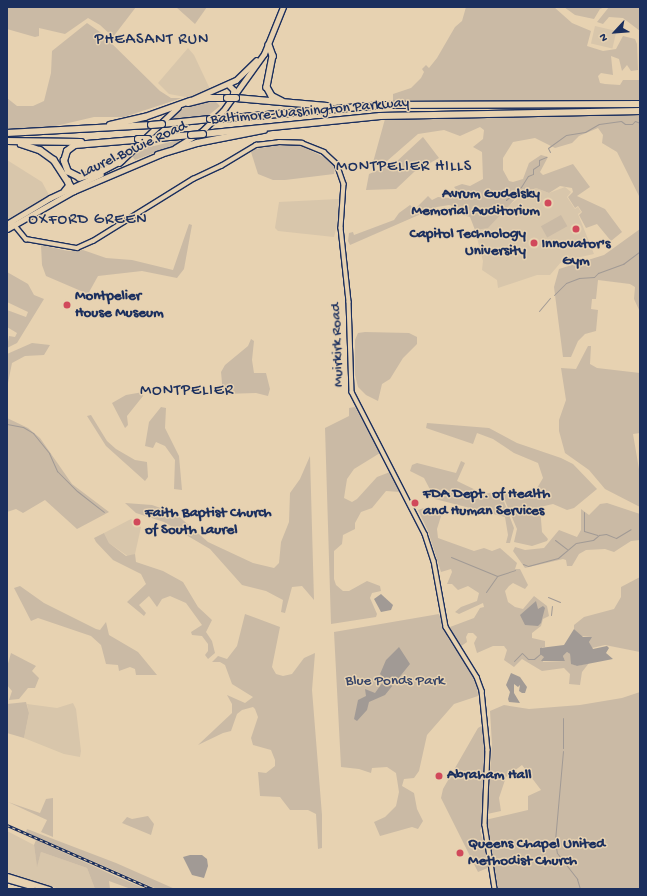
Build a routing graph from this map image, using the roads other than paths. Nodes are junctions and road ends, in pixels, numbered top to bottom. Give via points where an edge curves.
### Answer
1 (282, 7) edge
2 (269, 45) junction
3 (228, 84) junction
4 (190, 101) junction
5 (292, 103) junction
6 (640, 104) edge
7 (227, 106) junction
8 (335, 108) junction
9 (640, 111) edge
10 (171, 112) junction
11 (312, 122) junction
12 (79, 130) junction
13 (7, 134) edge
14 (136, 140) junction
15 (7, 142) edge
16 (158, 155) junction
17 (122, 160) junction
18 (67, 177) junction
19 (73, 190) junction
20 (65, 191) junction
21 (11, 223) edge
22 (7, 229) edge
23 (7, 876) edge
24 (7, 879) edge
25 (49, 889) edge
26 (495, 889) edge

1 - 2 main road, Laurel Bowie Road
1 - 3 main road, Laurel Bowie Road via 258,59 245,73
2 - 5 highway via 273,56 267,89 275,98
2 - 7 main road, Laurel Bowie Road
3 - 4 main road, Laurel Bowie Road
3 - 7 main road via 234,92
4 - 10 main road, Laurel Bowie Road
4 - 12 highway via 138,119
5 - 8 highway
5 - 10 highway, bridge via 236,98 197,100
6 - 8 highway, Baltimore-Washington Parkway via 429,104
7 - 16 main road, Laurel Bowie Road via 201,132
8 - 12 highway, Baltimore-Washington Parkway, bridge
9 - 11 highway, Baltimore-Washington Parkway via 535,115 400,115
10 - 17 main road, Laurel Bowie Road
11 - 14 highway, Baltimore-Washington Parkway, bridge
11 - 16 highway via 197,143
12 - 13 highway, Baltimore-Washington Parkway
14 - 15 highway, Baltimore-Washington Parkway
14 - 17 highway via 75,145 67,152 64,161 68,172 80,178 100,173
15 - 18 highway via 30,146 45,153 59,165
16 - 19 main road, Laurel Bowie Road
17 - 19 main road, Laurel Bowie Road
18 - 19 highway
18 - 20 highway via 69,185
19 - 20 main road, Laurel Bowie Road
19 - 21 main road, Laurel Bowie Road
20 - 21 main road, Laurel Bowie Road
21 - 22 main road, Laurel Bowie Road
21 - 26 main road, Muirkirk Road via 26,238 77,248 93,241 193,178 221,166 256,145 302,143 324,152 337,164 344,184 341,228 349,302 352,392 425,534 434,561 446,627 477,677 482,691 488,750 485,825
23 - 25 main road
24 - 25 main road

